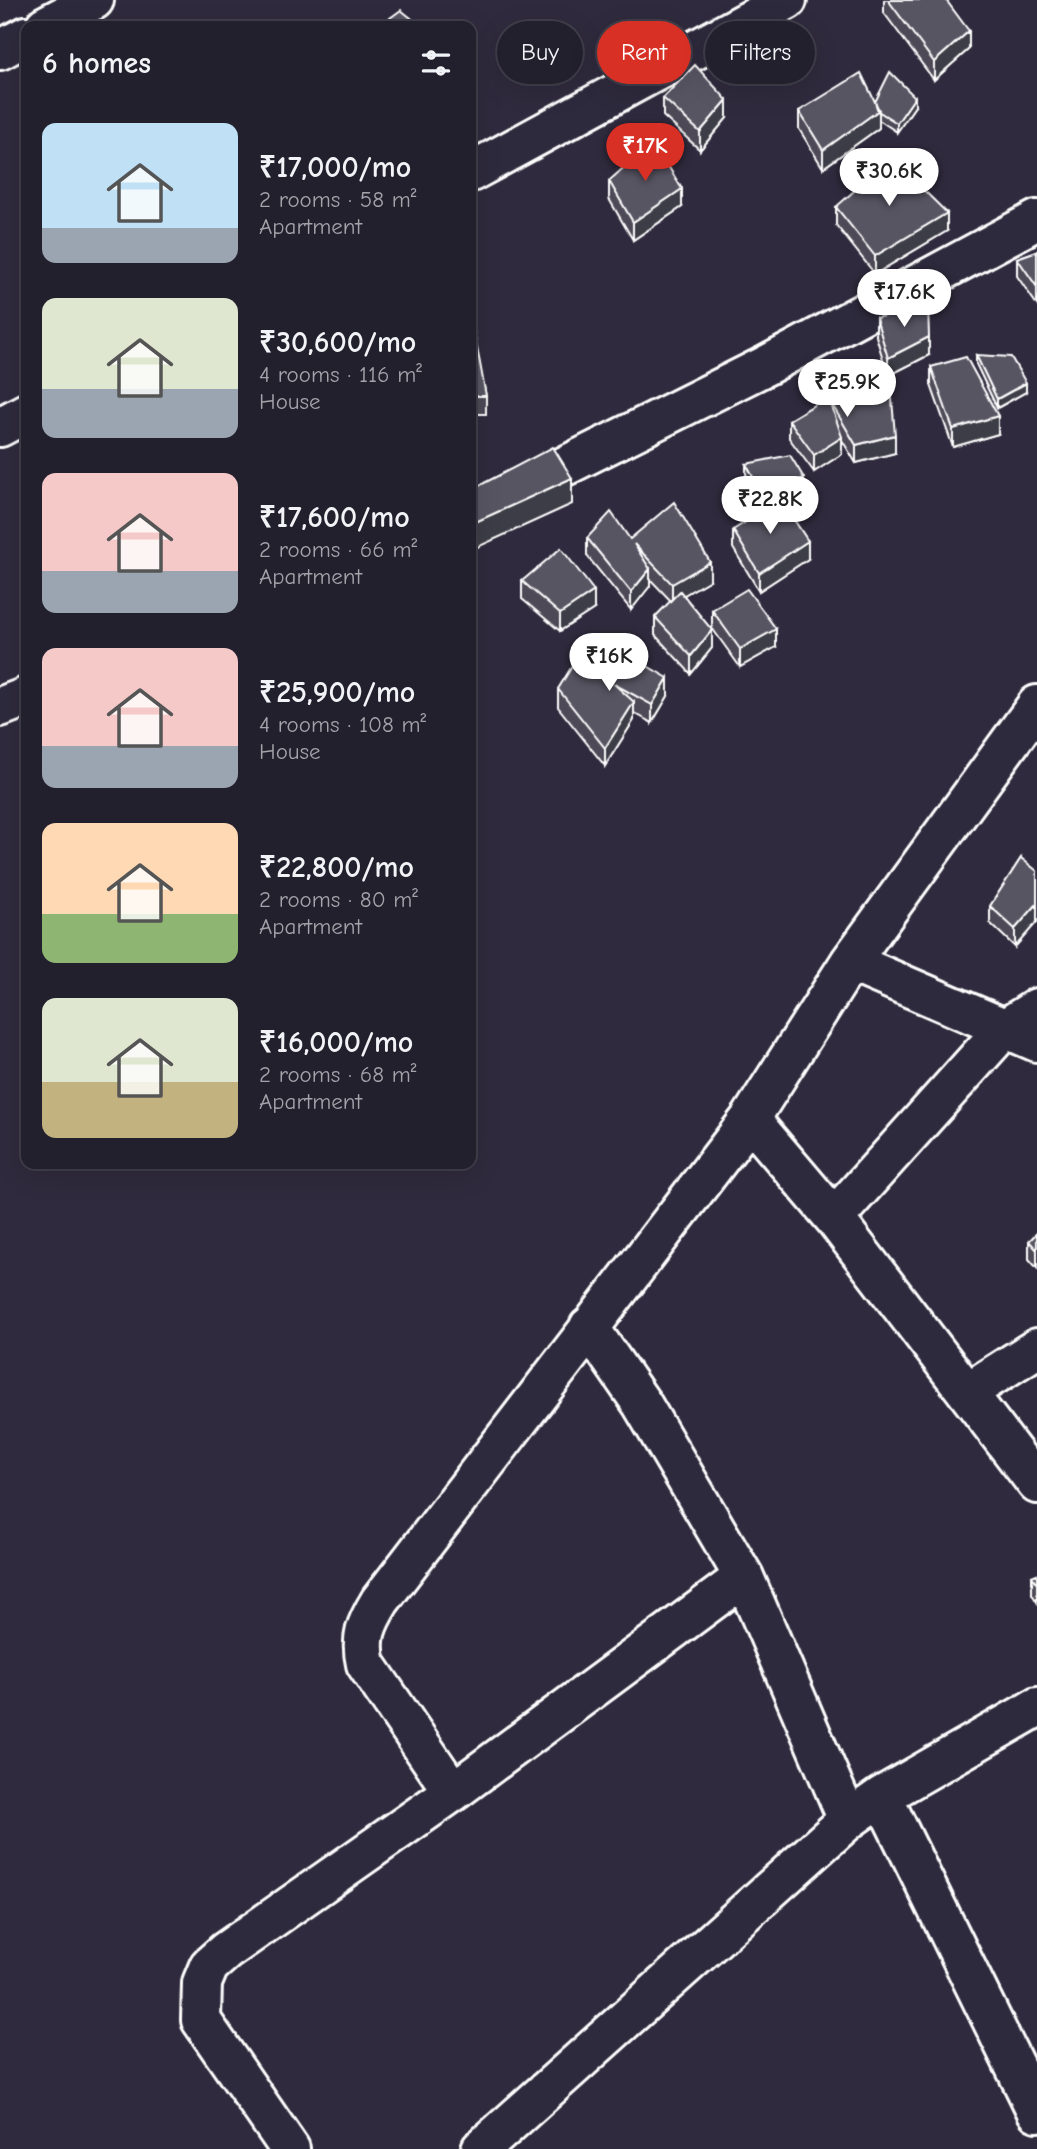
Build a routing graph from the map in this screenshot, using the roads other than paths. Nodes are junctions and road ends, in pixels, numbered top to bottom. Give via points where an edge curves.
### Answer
1 (787, 0) edge
2 (93, 10) edge
3 (59, 21) edge
4 (21, 39) edge
5 (0, 50) edge
6 (476, 169) edge
7 (1037, 220) edge
8 (21, 416) edge
9 (0, 427) edge
10 (476, 510) edge
11 (21, 699) edge
12 (1037, 705) edge
13 (0, 708) edge
14 (850, 962) junction
15 (1037, 1008) edge
16 (1021, 1035) edge
17 (750, 1119) junction
18 (834, 1218) junction
19 (589, 1327) junction
20 (1037, 1348) edge
21 (968, 1391) junction
22 (1037, 1483) edge
23 (744, 1577) junction
24 (1037, 1707) edge
25 (453, 1791) junction
26 (882, 1796) junction
27 (848, 1820) junction
28 (1037, 2112) edge
29 (290, 2149) edge
30 (481, 2149) edge

1 - 6 street
2 - 3 street
4 - 5 street
7 - 10 street via 767,365
8 - 9 street
11 - 13 street
12 - 14 street
14 - 16 street
14 - 17 street
15 - 16 street
16 - 18 street
17 - 18 street
17 - 19 street
18 - 21 street
19 - 23 street via 642,1404
19 - 25 street via 366,1625 362,1644 366,1664
20 - 21 street
21 - 22 street
23 - 25 street
23 - 27 street
24 - 26 street
25 - 29 street via 226,1951 205,1975 201,2020
26 - 27 street
26 - 28 street
27 - 30 street

